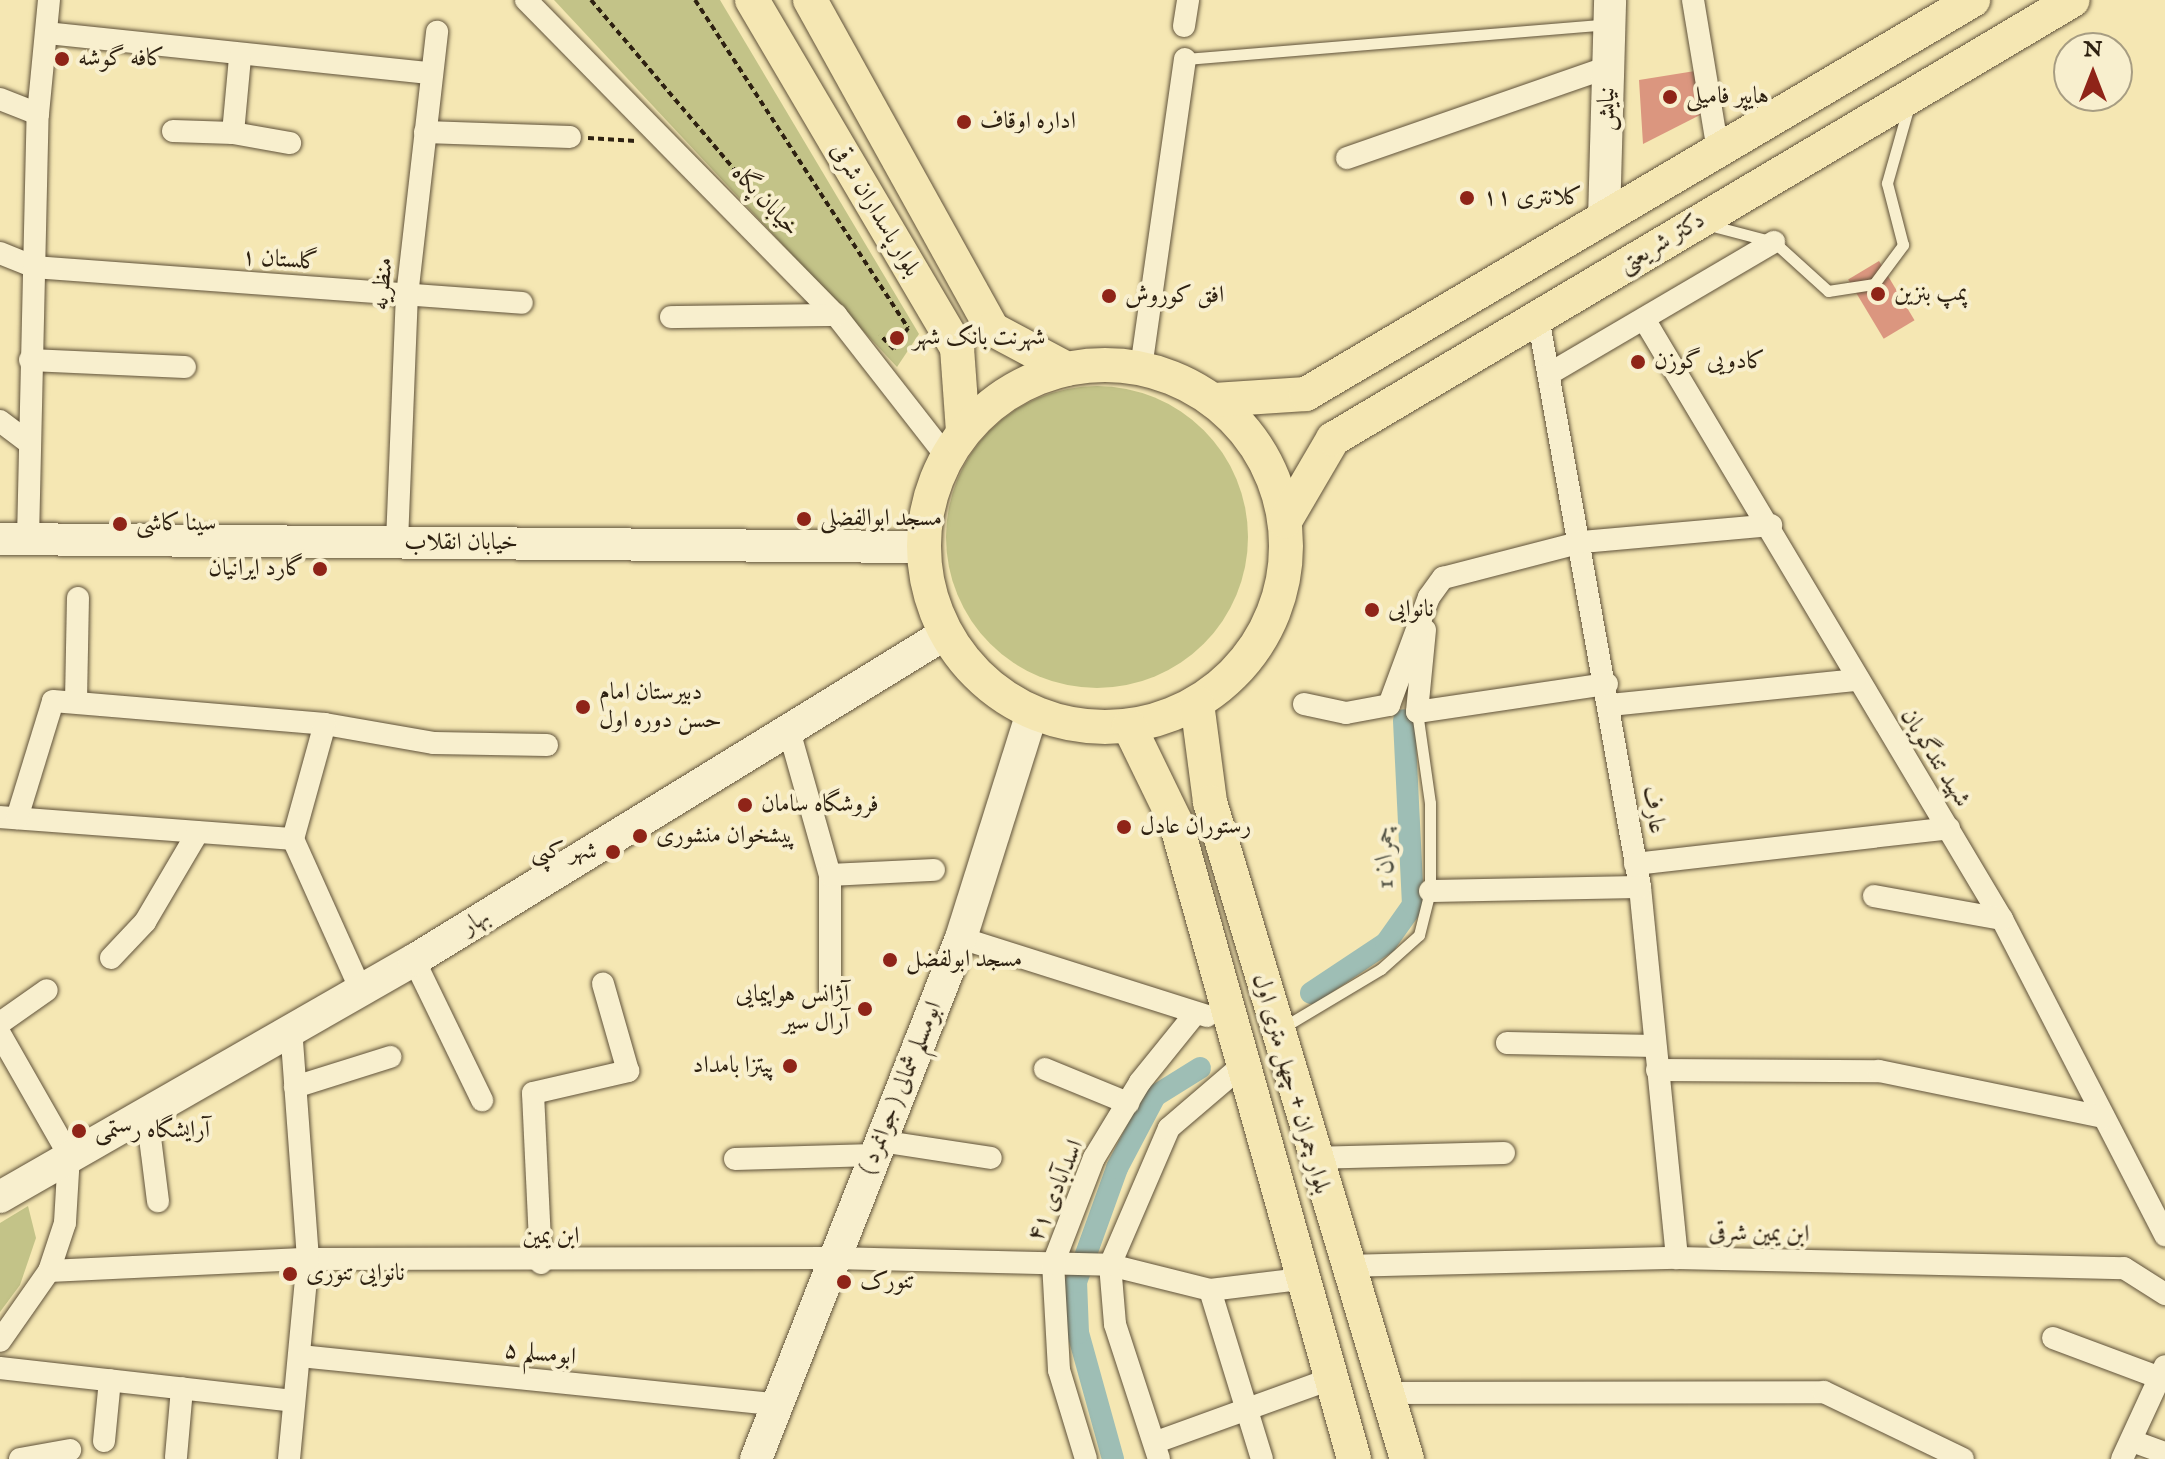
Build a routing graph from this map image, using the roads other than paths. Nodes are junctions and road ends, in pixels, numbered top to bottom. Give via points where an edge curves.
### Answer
1 (49, 0) edge
2 (526, 0) edge
3 (752, 0) edge
4 (810, 0) edge
5 (1188, 0) edge
6 (1693, 0) edge
7 (1973, 0) edge
8 (2073, 0) edge
9 (1609, 12) edge
10 (1184, 26) dead end
11 (437, 32) dead end
12 (47, 33) junction
13 (240, 57) junction
14 (1185, 59) joint
15 (1608, 67) junction
16 (428, 73) junction
17 (1912, 94) junction
18 (0, 99) edge
19 (38, 114) junction
20 (173, 131) dead end
21 (425, 132) junction
22 (233, 133) junction
23 (570, 137) road end
24 (290, 143) dead end
25 (1718, 151) junction
26 (1347, 158) dead end
27 (1604, 219) junction
28 (1697, 222) junction
29 (1774, 242) junction
30 (0, 253) edge
31 (34, 267) junction
32 (407, 296) junction
33 (522, 303) dead end
34 (1452, 308) junction
35 (836, 315) junction
36 (671, 317) dead end
37 (1538, 317) junction
38 (1644, 319) junction
39 (1482, 351) junction
40 (30, 360) junction
41 (185, 367) dead end
42 (1141, 368) junction
43 (1067, 369) junction
44 (1549, 374) junction
45 (1214, 400) junction
46 (0, 421) edge
47 (27, 441) junction
48 (955, 444) junction
49 (1285, 521) junction
50 (1771, 525) junction
51 (14, 539) edge
52 (397, 542) junction
53 (1582, 542) junction
54 (922, 547) junction
55 (1429, 597) junction
56 (78, 598) dead end
57 (945, 634) junction
58 (1855, 680) junction
59 (1609, 695) junction
60 (76, 701) junction
61 (1197, 703) junction
62 (1304, 704) dead end
63 (1417, 712) junction
64 (1032, 713) junction
65 (325, 724) junction
66 (1129, 726) junction
67 (790, 734) junction
68 (547, 745) dead end
69 (8, 817) edge
70 (1949, 828) junction
71 (198, 832) junction
72 (293, 839) junction
73 (1635, 864) junction
74 (934, 870) dead end
75 (830, 875) junction
76 (1640, 887) junction
77 (1430, 891) junction
78 (1874, 896) dead end
79 (2002, 919) junction
80 (961, 938) junction
81 (111, 958) dead end
82 (414, 960) junction
83 (603, 984) dead end
84 (360, 988) junction
85 (47, 990) dead end
86 (830, 990) dead end
87 (1194, 1015) junction
88 (1228, 1017) junction
89 (0, 1023) edge
90 (291, 1030) junction
91 (1278, 1030) junction
92 (0, 1034) edge
93 (1507, 1043) dead end
94 (1655, 1046) junction
95 (390, 1057) dead end
96 (1244, 1064) junction
97 (1045, 1069) dead end
98 (1657, 1070) junction
99 (295, 1087) junction
100 (482, 1100) dead end
101 (1128, 1103) junction
102 (147, 1114) junction
103 (2103, 1117) junction
104 (877, 1148) junction
105 (1504, 1153) dead end
106 (69, 1155) junction
107 (991, 1158) dead end
108 (1311, 1158) junction
109 (735, 1159) dead end
110 (0, 1197) edge
111 (158, 1201) dead end
112 (2165, 1235) edge
113 (833, 1258) junction
114 (1677, 1258) junction
115 (308, 1259) junction
116 (541, 1263) junction
117 (1053, 1264) junction
118 (1110, 1265) junction
119 (1344, 1266) junction
120 (49, 1271) junction
121 (1301, 1279) junction
122 (1210, 1290) junction
123 (2165, 1294) edge
124 (2053, 1338) dead end
125 (0, 1341) edge
126 (300, 1356) junction
127 (0, 1368) edge
128 (2162, 1372) edge
129 (1330, 1379) junction
130 (110, 1380) junction
131 (182, 1388) junction
132 (1385, 1393) junction
133 (293, 1401) junction
134 (775, 1404) junction
135 (1246, 1412) junction
136 (104, 1441) dead end
137 (70, 1450) dead end
138 (1159, 1450) edge
139 (2127, 1450) edge
140 (2165, 1453) edge
141 (176, 1457) dead end
142 (20, 1459) edge
143 (289, 1459) edge
144 (756, 1459) edge
145 (1086, 1459) edge
146 (1262, 1459) edge
147 (1354, 1459) edge
148 (1407, 1459) edge
149 (1963, 1459) edge

1 - 12 street
2 - 35 street, خیابان پگاه
3 - 48 main road, بلوار پاسداران شرقی via 957,348
4 - 43 main road, بلوار پاسداران شرقی via 992,329
5 - 10 street
6 - 25 street
7 - 25 main road, دکتر شریعتی
8 - 17 main road, دکتر شریعتی
9 - 14 lane
9 - 15 main road, نیایش
11 - 16 street, منظریه
12 - 13 street
12 - 19 street
13 - 16 street
13 - 22 street
14 - 42 street
15 - 26 street
15 - 27 main road, نیایش
16 - 21 street, منظریه
17 - 28 main road, دکتر شریعتی
17 - 29 lane via 1887,183 1903,245 1874,284 1828,291
18 - 19 street
19 - 31 street
20 - 22 street
21 - 23 street
21 - 32 street, منظریه
22 - 24 street
25 - 27 main road, دکتر شریعتی
27 - 34 main road, دکتر شریعتی
28 - 29 lane
28 - 37 main road, دکتر شریعتی
29 - 38 street
30 - 31 street, گلستان ۱
31 - 32 street, گلستان ۱
31 - 40 street
32 - 33 street, گلستان ۱
32 - 52 street, منظریه
34 - 39 main road via 1457,344
34 - 45 main road, دکتر شریعتی via 1306,394
35 - 36 street
35 - 48 street, خیابان پگاه
37 - 39 main road, دکتر شریعتی
37 - 44 street, عارف
38 - 44 street
38 - 50 street, شهید تندگویان
39 - 49 main road, دکتر شریعتی via 1333,439
40 - 41 street
40 - 47 street
42 - 43 main road
42 - 45 main road
43 - 48 main road via 1028,382
44 - 53 street, عارف
45 - 49 main road via 1248,433 1273,474
46 - 47 street
47 - 51 street
48 - 54 main road via 927,506
49 - 61 main road via 1285,574 1269,626 1239,670
50 - 53 street
50 - 58 street, شهید تندگویان
51 - 52 main road, خیابان انقلاب
52 - 54 main road, خیابان انقلاب
53 - 55 street via 1443,578
53 - 59 street, عارف
54 - 57 main road
55 - 62 street via 1389,705 1346,713
55 - 63 street
56 - 60 street
57 - 64 main road via 982,680
57 - 67 main road, بهار
58 - 59 street via 1733,693
58 - 70 street, شهید تندگویان
59 - 63 street
59 - 73 street, عارف
60 - 65 street
60 - 69 street via 53,701
61 - 66 main road
61 - 91 main road, بلوار چمران + چهل متری اول via 1210,802
63 - 77 lane via 1430,803
64 - 66 main road via 1080,726
64 - 80 main road, ابومسلم شمالی ( جوانمرد )
65 - 68 street via 434,743
65 - 72 street
66 - 88 main road, بلوار چمران + چهل متری اول via 1176,823
67 - 75 street
67 - 82 main road, بهار
69 - 71 street
70 - 73 street
70 - 79 street, شهید تندگویان
71 - 72 street
71 - 81 street via 145,922
72 - 84 street
73 - 76 street, عارف
74 - 75 street
75 - 86 street
76 - 77 street
76 - 94 street, عارف
77 - 91 lane via 1419,935 1381,969
78 - 79 street
79 - 103 street, شهید تندگویان
80 - 87 street
80 - 104 main road, ابومسلم شمالی ( جوانمرد )
82 - 84 main road, بهار
82 - 100 street
83 - 116 street via 628,1071 533,1093
84 - 90 main road, بهار
85 - 89 street
87 - 88 street
87 - 101 street, اسدآبادی ۴۱
88 - 96 main road, بلوار چمران + چهل متری اول
90 - 99 street
90 - 102 main road, بهار
91 - 108 main road, بلوار چمران + چهل متری اول
92 - 106 street
93 - 94 street
94 - 98 street, عارف
95 - 99 street
96 - 118 street via 1169,1128
96 - 121 main road, بلوار چمران + چهل متری اول
97 - 101 street
98 - 103 street via 1879,1071
98 - 114 street, عارف
99 - 115 street
101 - 117 street, اسدآبادی ۴۱ via 1094,1158
102 - 106 main road, بهار
102 - 111 street
103 - 112 street, شهید تندگویان
104 - 107 street
104 - 109 street
104 - 113 main road, ابومسلم شمالی ( جوانمرد )
105 - 108 street
106 - 110 main road, بهار
106 - 120 street via 65,1223
108 - 119 main road, بلوار چمران + چهل متری اول
113 - 116 street, ابن یمین
113 - 117 street, ابن یمین
113 - 134 main road, ابومسلم شمالی ( جوانمرد )
114 - 119 street, ابن یمین شرقی
114 - 123 street, ابن یمین شرقی via 2124,1268
115 - 116 street, ابن یمین
115 - 120 street, ابن یمین
115 - 126 street
117 - 118 street, ابن یمین
117 - 145 street, اسدآبادی ۴۱ via 1059,1370
118 - 122 street
118 - 138 street via 1115,1324
119 - 132 main road, بلوار چمران + چهل متری اول
120 - 125 street
121 - 122 street
121 - 129 main road, بلوار چمران + چهل متری اول
122 - 135 street
124 - 128 street
126 - 133 street
126 - 134 street, ابومسلم ۵
127 - 130 street
128 - 139 street
129 - 135 street
129 - 147 main road, بلوار چمران + چهل متری اول
130 - 131 street
130 - 136 street
131 - 133 street
131 - 141 street
132 - 148 main road, بلوار چمران + چهل متری اول
132 - 149 street via 1824,1392
133 - 143 street
134 - 144 main road, ابومسلم شمالی ( جوانمرد )
135 - 138 street
135 - 146 street
137 - 142 street
139 - 140 street

